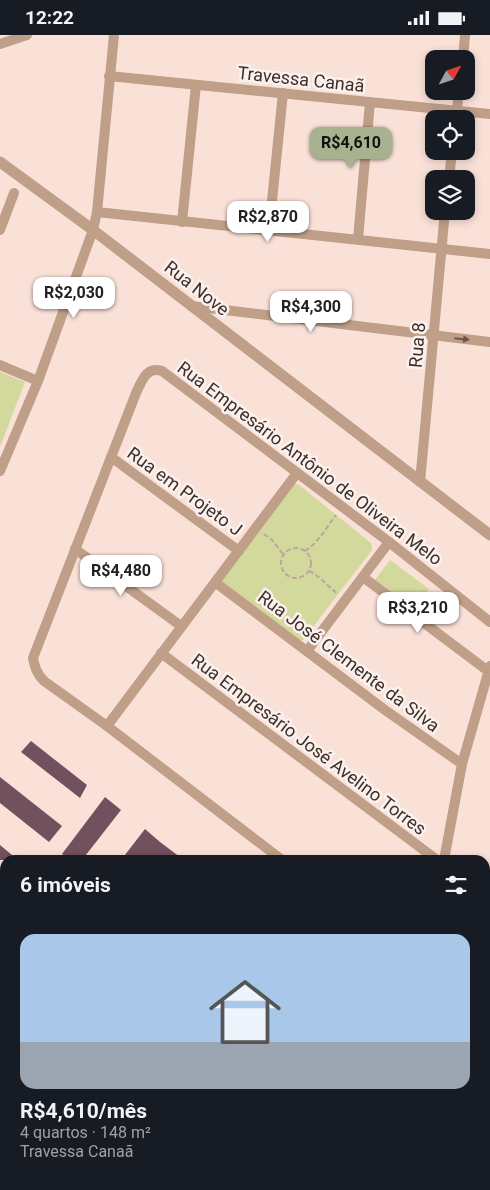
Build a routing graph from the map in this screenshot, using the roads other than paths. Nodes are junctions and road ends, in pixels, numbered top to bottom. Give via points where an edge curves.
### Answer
1 (27, 35) edge
2 (114, 35) edge
3 (465, 35) edge
4 (0, 44) edge
5 (463, 50) edge
6 (109, 76) junction
7 (196, 85) junction
8 (283, 93) junction
9 (370, 102) junction
10 (425, 110) edge
11 (475, 114) edge
12 (490, 114) edge
13 (0, 162) edge
14 (14, 193) dead end
15 (97, 212) junction
16 (445, 220) edge
17 (182, 222) junction
18 (0, 230) edge
19 (93, 230) junction
20 (269, 230) junction
21 (358, 239) junction
22 (441, 249) junction
23 (490, 254) edge
24 (191, 306) junction
25 (434, 335) junction
26 (490, 342) edge
27 (0, 365) edge
28 (38, 381) junction
29 (111, 457) junction
30 (0, 471) edge
31 (297, 473) junction
32 (420, 482) junction
33 (490, 535) edge
34 (389, 543) junction
35 (75, 549) junction
36 (239, 551) junction
37 (363, 577) junction
38 (216, 583) junction
39 (490, 622) edge
40 (181, 625) junction
41 (306, 651) junction
42 (161, 653) junction
43 (489, 669) edge
44 (107, 726) junction
45 (462, 765) junction
46 (275, 855) edge
47 (430, 855) edge
48 (445, 855) edge

1 - 4 street
2 - 6 street
3 - 5 street
6 - 7 street, Travessa Canaã
6 - 15 street
7 - 8 street, Travessa Canaã
7 - 17 street
8 - 9 street, Travessa Canaã
8 - 20 street
9 - 10 street, Travessa Canaã
9 - 21 street
11 - 12 street, Travessa Canaã
13 - 19 street, Rua Nove
14 - 18 street
15 - 17 street
15 - 19 street
16 - 22 street, Rua 8
17 - 20 street
19 - 24 street, Rua Nove
19 - 28 street
20 - 21 street
21 - 22 street
22 - 23 street
22 - 25 street, Rua 8
24 - 25 street
24 - 32 street, Rua Nove
25 -> 26 street
25 - 32 street, Rua 8
27 - 28 street
28 - 30 street
29 - 31 street, Rua Empresário Antônio de Oliveira Melo via 136,393 146,374 156,369
29 - 35 street
29 - 36 street, Rua em Projeto J
31 - 34 street, Rua Empresário Antônio de Oliveira Melo
31 - 36 street
32 - 33 street, Rua Nove
34 - 37 street
34 - 39 street, Rua Empresário Antônio de Oliveira Melo
35 - 40 street
35 - 44 street via 33,658 37,673 44,681
36 - 38 street
37 - 41 street
37 - 43 street
38 - 40 street
38 - 41 street, Rua José Clemente da Silva
40 - 42 street
41 - 45 street, Rua José Clemente da Silva
42 - 44 street
42 - 47 street, Rua Empresário José Avelino Torres
43 - 45 street
44 - 46 street
45 - 48 street

